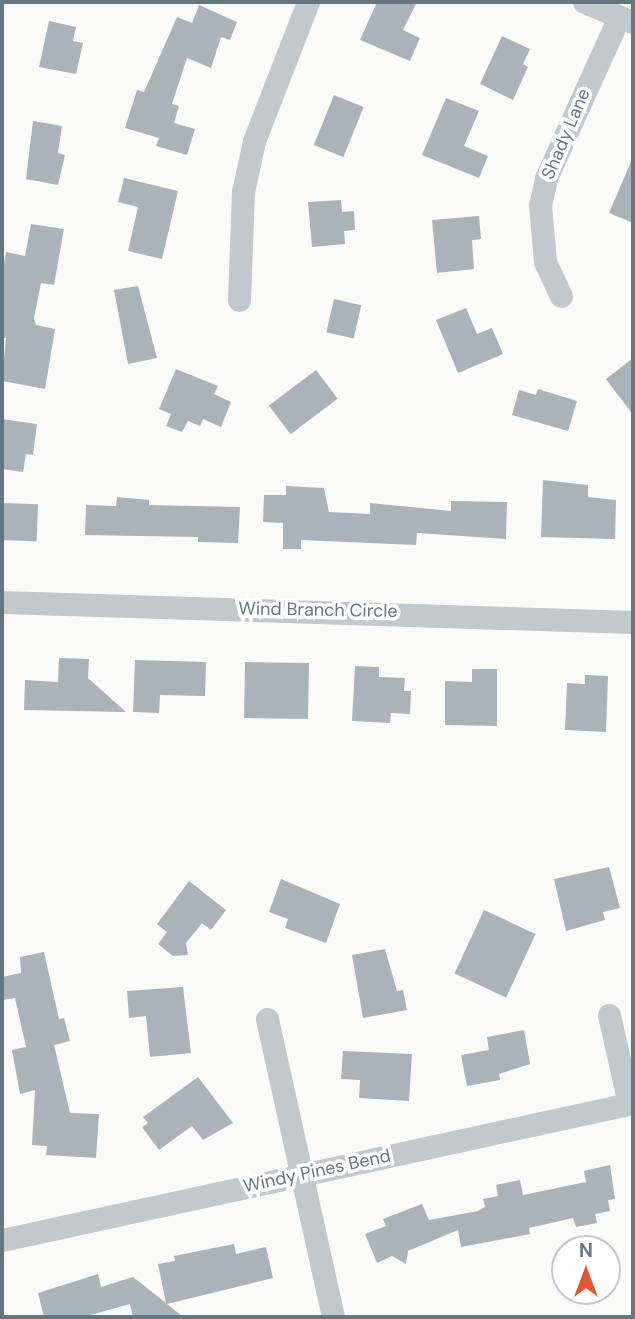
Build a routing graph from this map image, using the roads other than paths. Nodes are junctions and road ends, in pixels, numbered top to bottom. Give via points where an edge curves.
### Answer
1 (308, 2) edge
2 (584, 2) edge
3 (626, 20) edge
4 (561, 296) dead end
5 (239, 300) dead end
6 (2, 602) edge
7 (633, 622) edge
8 (609, 1015) dead end
9 (267, 1019) dead end
10 (631, 1103) edge
11 (301, 1174) junction
12 (2, 1240) edge
13 (333, 1317) edge

1 - 5 street via 254,141 243,192
2 - 3 street
3 - 4 street, Shady Lane via 542,192 540,234 545,261
6 - 7 street, Wind Branch Circle
8 - 10 street
9 - 11 street
10 - 11 street, Windy Pines Bend
11 - 12 street, Windy Pines Bend
11 - 13 street

